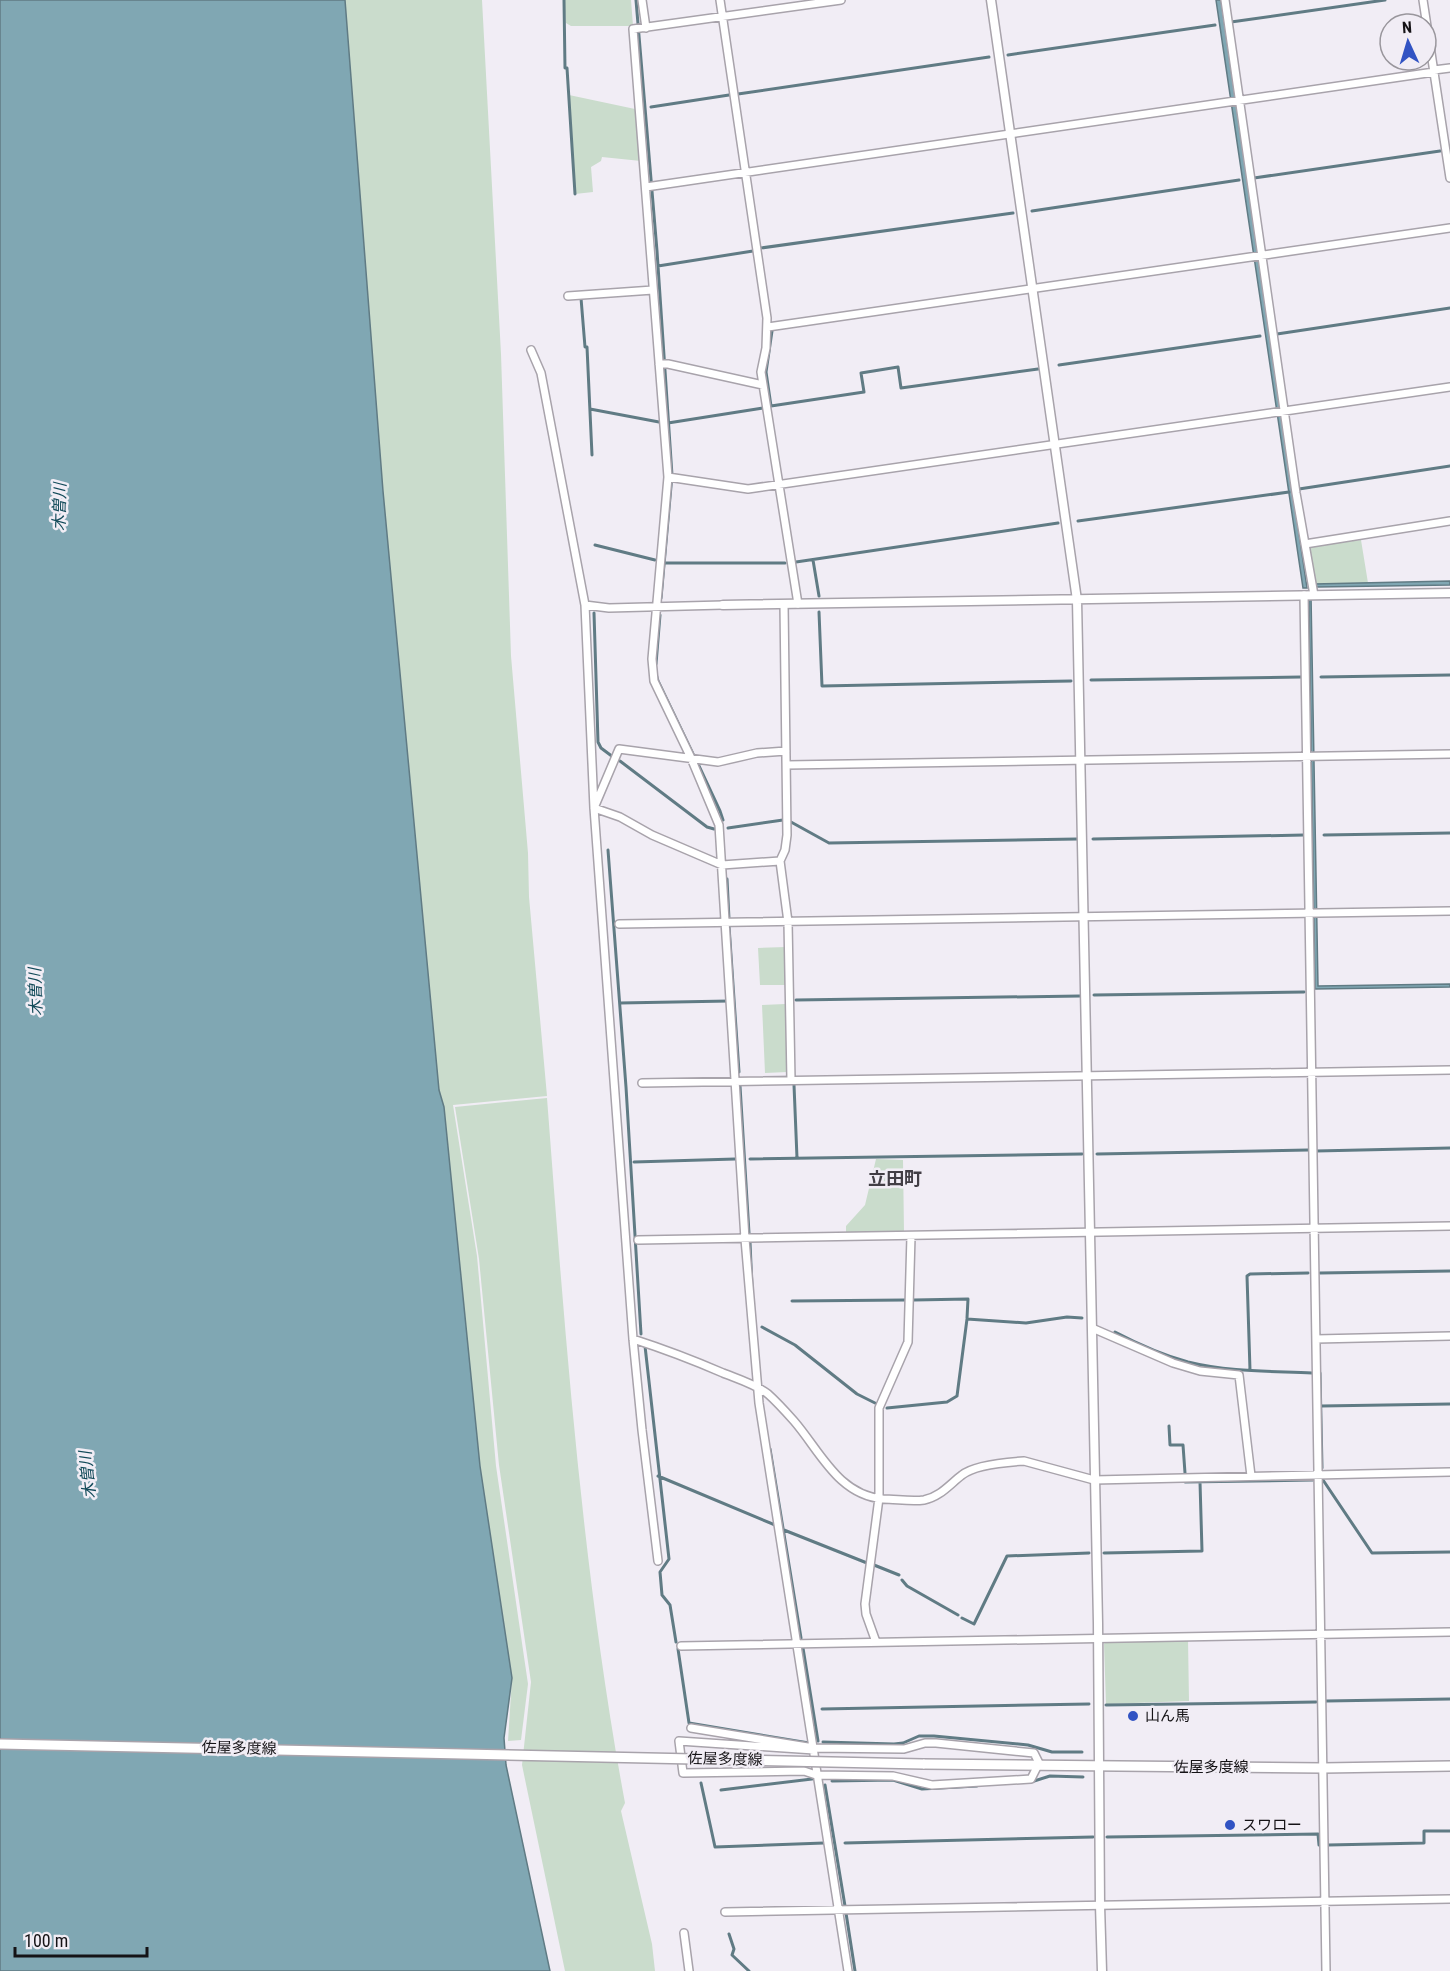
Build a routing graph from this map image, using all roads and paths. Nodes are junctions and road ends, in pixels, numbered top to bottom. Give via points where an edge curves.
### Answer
1 (642, 0) edge
2 (720, 0) edge
3 (841, 0) edge
4 (991, 0) edge
5 (1224, 0) edge
6 (723, 17) junction
7 (641, 29) junction
8 (1427, 72) edge
9 (1434, 72) edge
10 (1236, 100) junction
11 (1011, 133) junction
12 (745, 172) junction
13 (1450, 178) edge
14 (649, 187) junction
15 (1450, 228) edge
16 (1258, 257) junction
17 (653, 290) junction
18 (1033, 290) junction
19 (568, 296) dead end
20 (768, 327) junction
21 (531, 350) dead end
22 (663, 364) junction
23 (763, 385) junction
24 (1450, 387) edge
25 (1281, 412) junction
26 (1055, 445) junction
27 (671, 478) junction
28 (779, 485) junction
29 (1450, 522) edge
30 (1305, 544) junction
31 (1450, 593) edge
32 (1304, 595) junction
33 (1314, 595) junction
34 (1077, 600) junction
35 (784, 604) junction
36 (798, 604) junction
37 (585, 605) junction
38 (723, 605) joint
39 (657, 607) junction
40 (786, 751) junction
41 (1450, 754) edge
42 (1310, 757) junction
43 (691, 758) junction
44 (1081, 760) junction
45 (787, 765) junction
46 (594, 808) junction
47 (780, 861) junction
48 (722, 865) junction
49 (1450, 911) edge
50 (1313, 914) junction
51 (1085, 916) junction
52 (789, 922) junction
53 (726, 923) junction
54 (619, 924) dead end
55 (1450, 1070) edge
56 (1311, 1072) junction
57 (1087, 1076) junction
58 (792, 1080) junction
59 (736, 1081) junction
60 (642, 1083) dead end
61 (1450, 1226) edge
62 (1313, 1228) junction
63 (1090, 1234) junction
64 (911, 1236) junction
65 (745, 1239) junction
66 (638, 1240) dead end
67 (1092, 1328) junction
68 (1450, 1336) edge
69 (633, 1339) junction
70 (1316, 1339) junction
71 (758, 1387) junction
72 (1450, 1472) edge
73 (1317, 1474) junction
74 (1251, 1476) junction
75 (1094, 1480) junction
76 (879, 1498) junction
77 (658, 1561) dead end
78 (1450, 1632) edge
79 (1320, 1634) junction
80 (1098, 1638) junction
81 (876, 1642) junction
82 (796, 1643) junction
83 (681, 1646) dead end
84 (691, 1728) dead end
85 (0, 1744) edge
86 (814, 1749) junction
87 (1039, 1763) junction
88 (1099, 1766) junction
89 (1450, 1766) edge
90 (1323, 1768) junction
91 (816, 1775) junction
92 (1450, 1899) edge
93 (1324, 1901) junction
94 (1100, 1905) junction
95 (838, 1910) junction
96 (725, 1912) dead end
97 (684, 1933) dead end
98 (689, 1971) edge
99 (848, 1971) edge
100 (1102, 1971) edge
101 (1326, 1971) edge

1 - 7 street
2 - 6 street
3 - 6 street
4 - 11 street
5 - 10 street
6 - 7 street
6 - 12 street
7 - 14 street via 633,29
8 - 10 street
9 - 13 street
10 - 11 street
10 - 16 street
11 - 12 street
11 - 18 street
12 - 14 street
12 - 20 street
14 - 17 street
15 - 16 street
16 - 18 street
16 - 25 street
17 - 19 street
17 - 22 street
18 - 20 street
18 - 26 street
20 - 23 street via 761,372
21 - 37 street via 541,373
22 - 23 street
22 - 27 street
23 - 28 street
24 - 25 street
25 - 26 street
25 - 30 street
26 - 28 street
26 - 34 street
27 - 28 street via 748,489
27 - 39 street
28 - 36 street
29 - 30 street
30 - 33 street
31 - 33 street
32 - 33 street
32 - 34 street
32 - 42 street
34 - 36 street
34 - 44 street
35 - 36 street
35 - 38 street
35 - 40 street
37 - 39 street
37 - 46 street
38 - 39 street
39 - 43 street via 654,681
40 - 43 street via 718,762
40 - 45 street
41 - 42 street
42 - 44 street
42 - 50 street
43 - 46 street via 620,749
43 - 48 street via 719,825
44 - 45 street
44 - 51 street
45 - 47 street via 787,835
46 - 48 street
46 - 69 street
47 - 48 street
47 - 52 street
48 - 53 street
49 - 50 street
50 - 51 street
50 - 56 street
51 - 52 street
51 - 57 street
52 - 53 street
52 - 58 street
53 - 54 street
53 - 59 street
55 - 56 street
56 - 57 street
56 - 62 street
57 - 58 street
57 - 63 street
58 - 59 street
59 - 60 street
59 - 65 street
61 - 62 street
62 - 63 street
62 - 70 street
63 - 64 street
63 - 67 street
64 - 65 street
64 - 76 street via 908,1342 879,1408
65 - 66 street
65 - 71 street
67 - 74 street via 1173,1363 1200,1371 1239,1375
67 - 75 street
68 - 70 street
69 - 71 street
69 - 77 street
70 - 73 street
71 - 76 street via 795,1422 846,1486
71 - 82 street
72 - 73 street
73 - 74 street
73 - 79 street
74 - 75 street
75 - 76 street via 1024,1461 980,1467 962,1474 936,1496 924,1500
75 - 80 street
76 - 81 street via 865,1604
78 - 79 street
79 - 80 street
79 - 90 street
80 - 81 street
80 - 88 street
81 - 82 street
82 - 83 street
82 - 86 street
84 - 86 street
85 - 87 main road, 佐屋多度線, bridge via 923,1764
86 - 87 street via 904,1749 936,1743 1034,1753
86 - 91 street
86 - 91 street via 679,1741 683,1773 804,1771
87 - 88 main road, 佐屋多度線
87 - 91 street via 1030,1779 932,1785 894,1776
88 - 90 main road, 佐屋多度線
88 - 94 street
89 - 90 main road, 佐屋多度線
90 - 93 street
91 - 95 street
92 - 93 street
93 - 94 street
93 - 101 street
94 - 95 street
94 - 100 street
95 - 96 street
95 - 99 street
97 - 98 street

